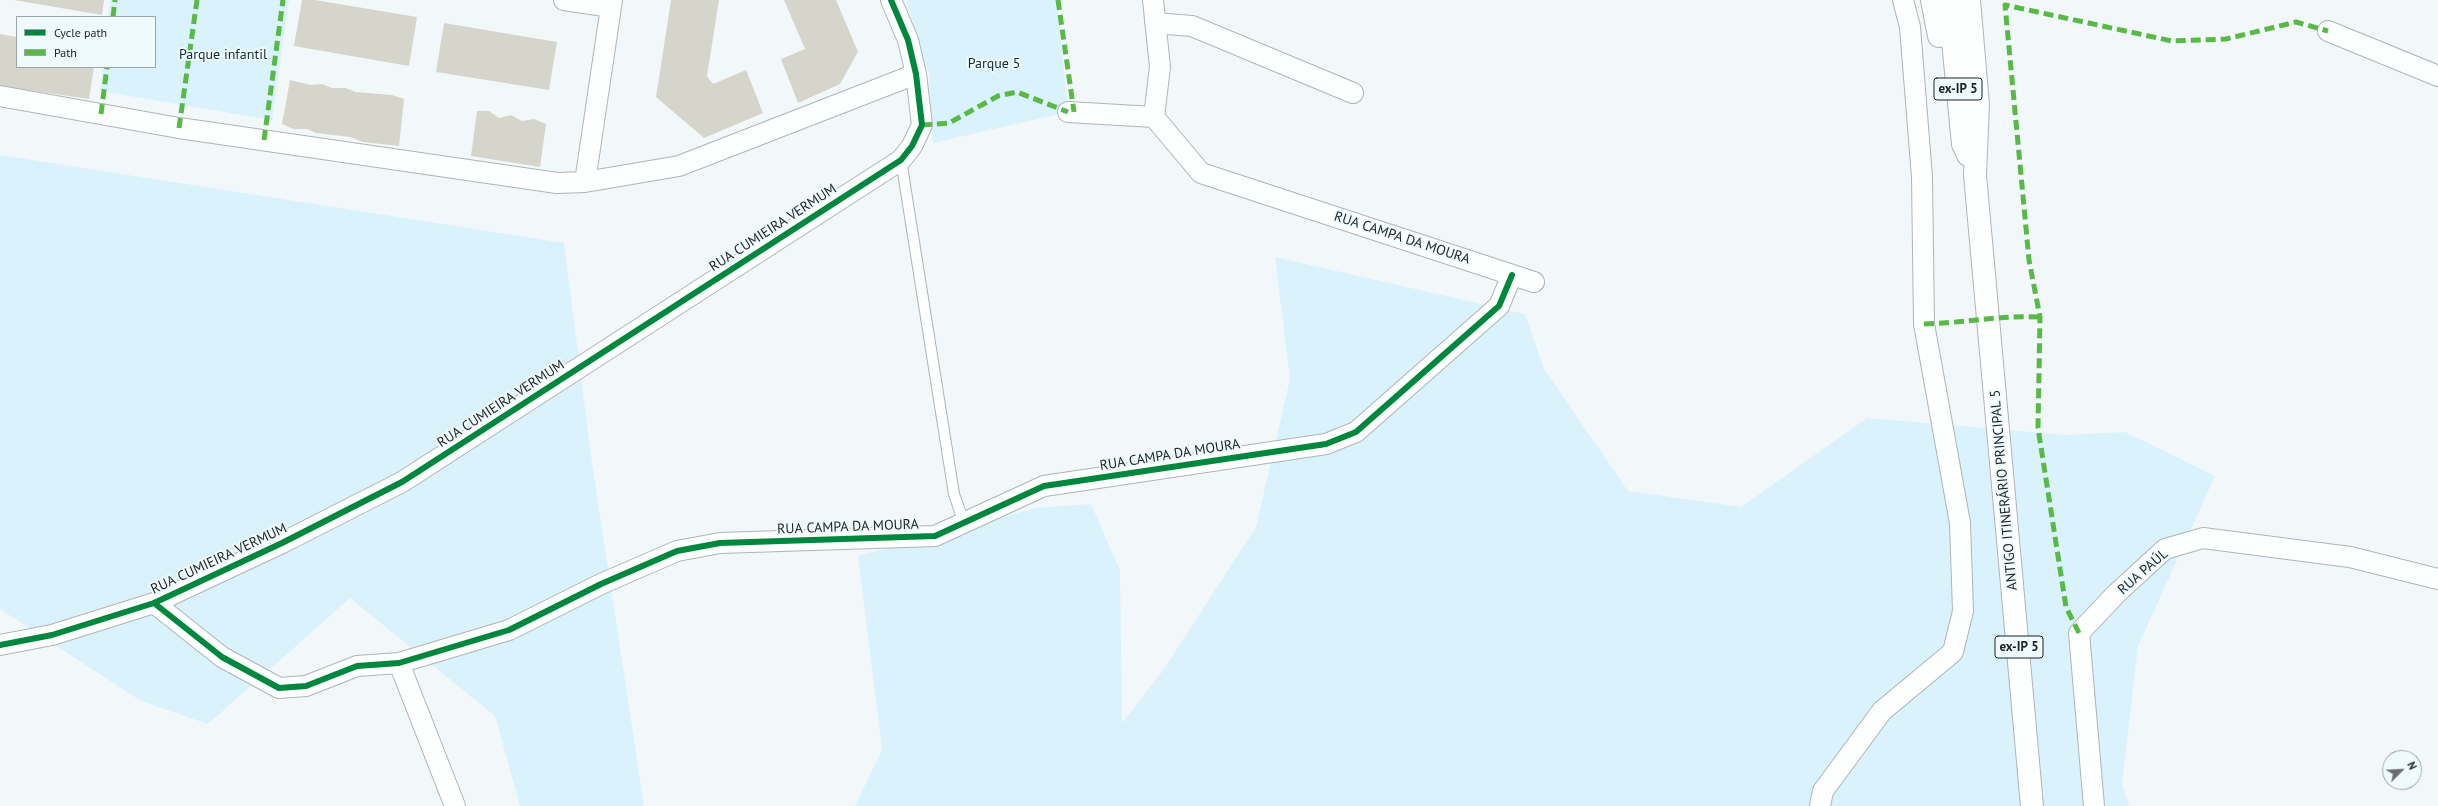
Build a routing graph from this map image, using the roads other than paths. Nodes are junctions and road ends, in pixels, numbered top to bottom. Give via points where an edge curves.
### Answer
1 (564, 0) edge
2 (890, 0) edge
3 (1153, 0) edge
4 (1903, 0) edge
5 (1932, 0) edge
6 (1949, 0) edge
7 (1969, 0) edge
8 (611, 4) edge
9 (1155, 24) junction
10 (2328, 31) dead end
11 (916, 74) junction
12 (2438, 76) edge
13 (1353, 93) dead end
14 (0, 96) edge
15 (1068, 112) dead end
16 (1154, 117) junction
17 (1963, 144) junction
18 (900, 160) junction
19 (1975, 175) junction
20 (586, 182) junction
21 (1512, 275) junction
22 (1534, 282) dead end
23 (964, 523) junction
24 (2438, 579) edge
25 (154, 603) junction
26 (0, 645) edge
27 (399, 663) junction
28 (455, 806) edge
29 (1820, 806) edge
30 (2032, 806) edge
31 (2094, 806) edge

1 - 8 street
2 - 11 street, RUA CUMIEIRA VERMUM via 908,40
3 - 9 street
4 - 29 street via 1910,27 1922,176 1924,324 1960,523 1963,611 1953,652 1882,711 1823,791
5 - 17 highway via 1936,13 1949,119
6 - 17 highway, ANTIGO ITINERÁRIO PRINCIPAL 5 / ex-IP 5
7 - 19 highway, ANTIGO ITINERÁRIO PRINCIPAL 5 / ex-IP 5 via 1978,105
8 - 20 street
9 - 13 street via 1192,26
9 - 16 street via 1160,67
10 - 12 street
11 - 18 street, RUA CUMIEIRA VERMUM via 922,125 912,146
11 - 20 street via 679,166
14 - 20 street via 179,128 557,183
15 - 16 street
16 - 21 street, RUA CAMPA DA MOURA via 1201,173
17 - 19 highway, ANTIGO ITINERÁRIO PRINCIPAL 5 / ex-IP 5
18 - 23 lane via 954,494
18 - 25 street, RUA CUMIEIRA VERMUM via 402,482 282,543
19 - 30 highway, ANTIGO ITINERÁRIO PRINCIPAL 5 / ex-IP 5
21 - 22 street, RUA CAMPA DA MOURA
21 - 23 street, RUA CAMPA DA MOURA via 1499,306 1356,432 1326,444 1044,486
23 - 27 street, RUA CAMPA DA MOURA via 935,536 720,543 677,551 601,584 510,630
24 - 31 street, RUA PAÚL via 2350,557 2203,538 2165,549 2079,633
25 - 26 street, RUA CUMIEIRA VERMUM via 52,635
25 - 27 street, RUA CAMPA DA MOURA via 222,657 279,688 306,686 357,666
27 - 28 street

